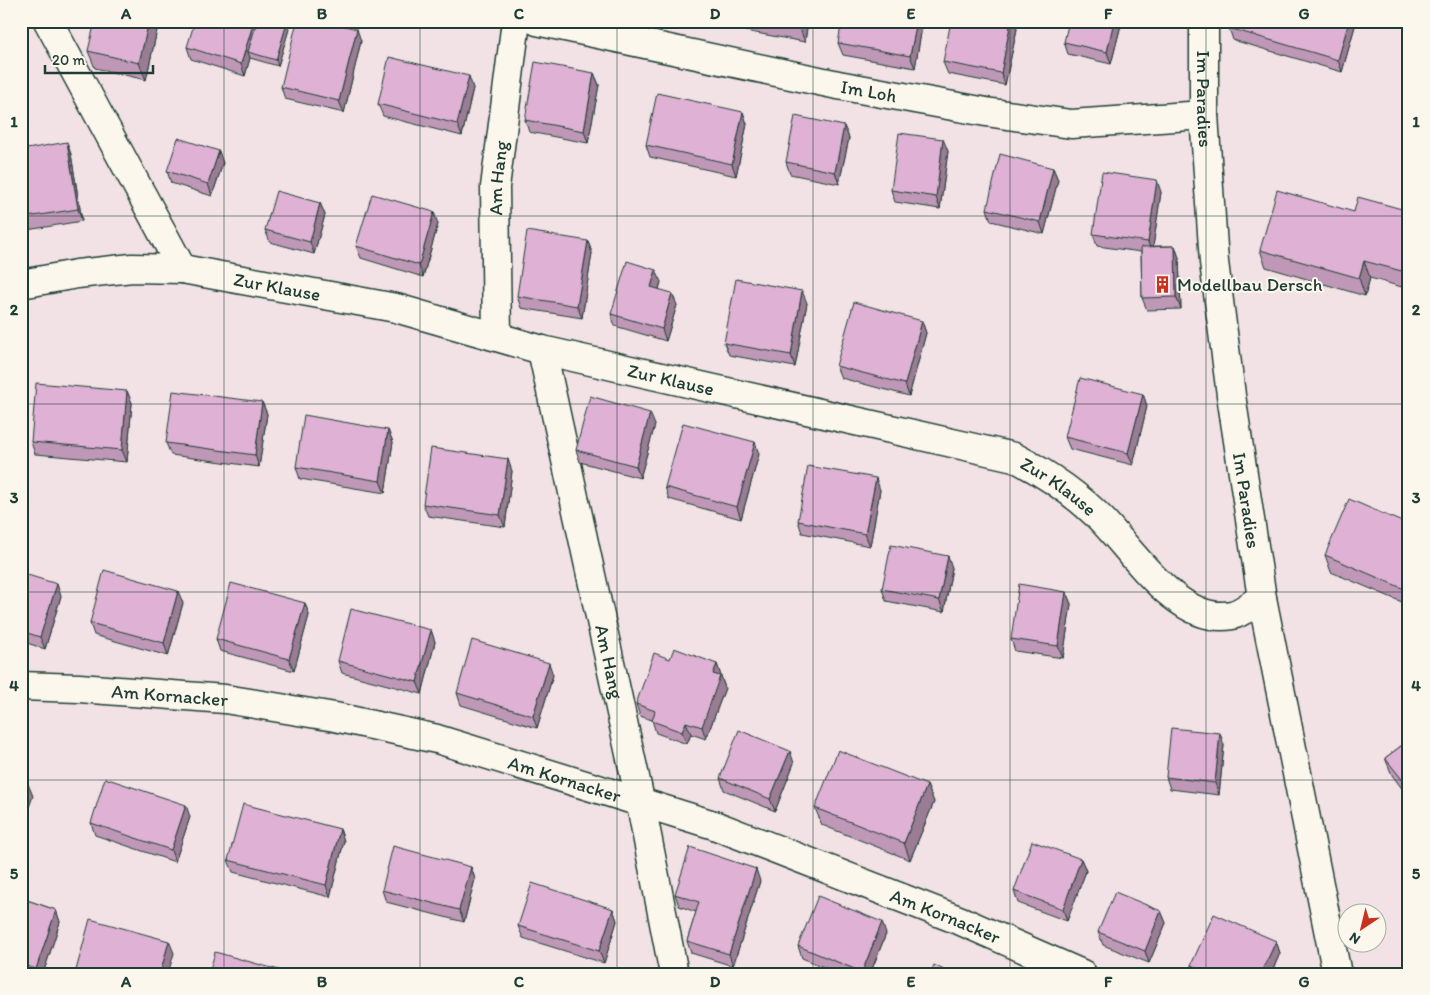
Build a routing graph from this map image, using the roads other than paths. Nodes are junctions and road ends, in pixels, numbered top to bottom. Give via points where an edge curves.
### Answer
1 (48, 21) edge
2 (516, 21) edge
3 (536, 21) edge
4 (1204, 21) edge
5 (1204, 115) junction
6 (182, 269) junction
7 (21, 284) edge
8 (497, 336) junction
9 (542, 350) junction
10 (1262, 598) junction
11 (21, 686) edge
12 (640, 800) junction
13 (674, 974) edge
14 (1082, 974) edge
15 (1337, 974) edge

1 - 6 street
2 - 8 street, Am Hang via 495,188
3 - 5 street, Im Loh via 838,85 1071,124
4 - 5 street, Im Paradies
5 - 10 street, Im Paradies via 1214,262
6 - 7 street, Zur Klause via 123,269
6 - 8 street, Zur Klause via 396,308
8 - 9 street, Zur Klause
9 - 10 street, Zur Klause via 1014,457 1049,475 1079,498 1158,584 1181,602 1207,614 1232,615
9 - 12 street, Am Hang
10 - 15 street, Im Paradies
11 - 12 street, Am Kornacker via 224,699 335,717 437,739
12 - 13 street, Am Hang
12 - 14 street, Am Kornacker via 714,825 915,903

